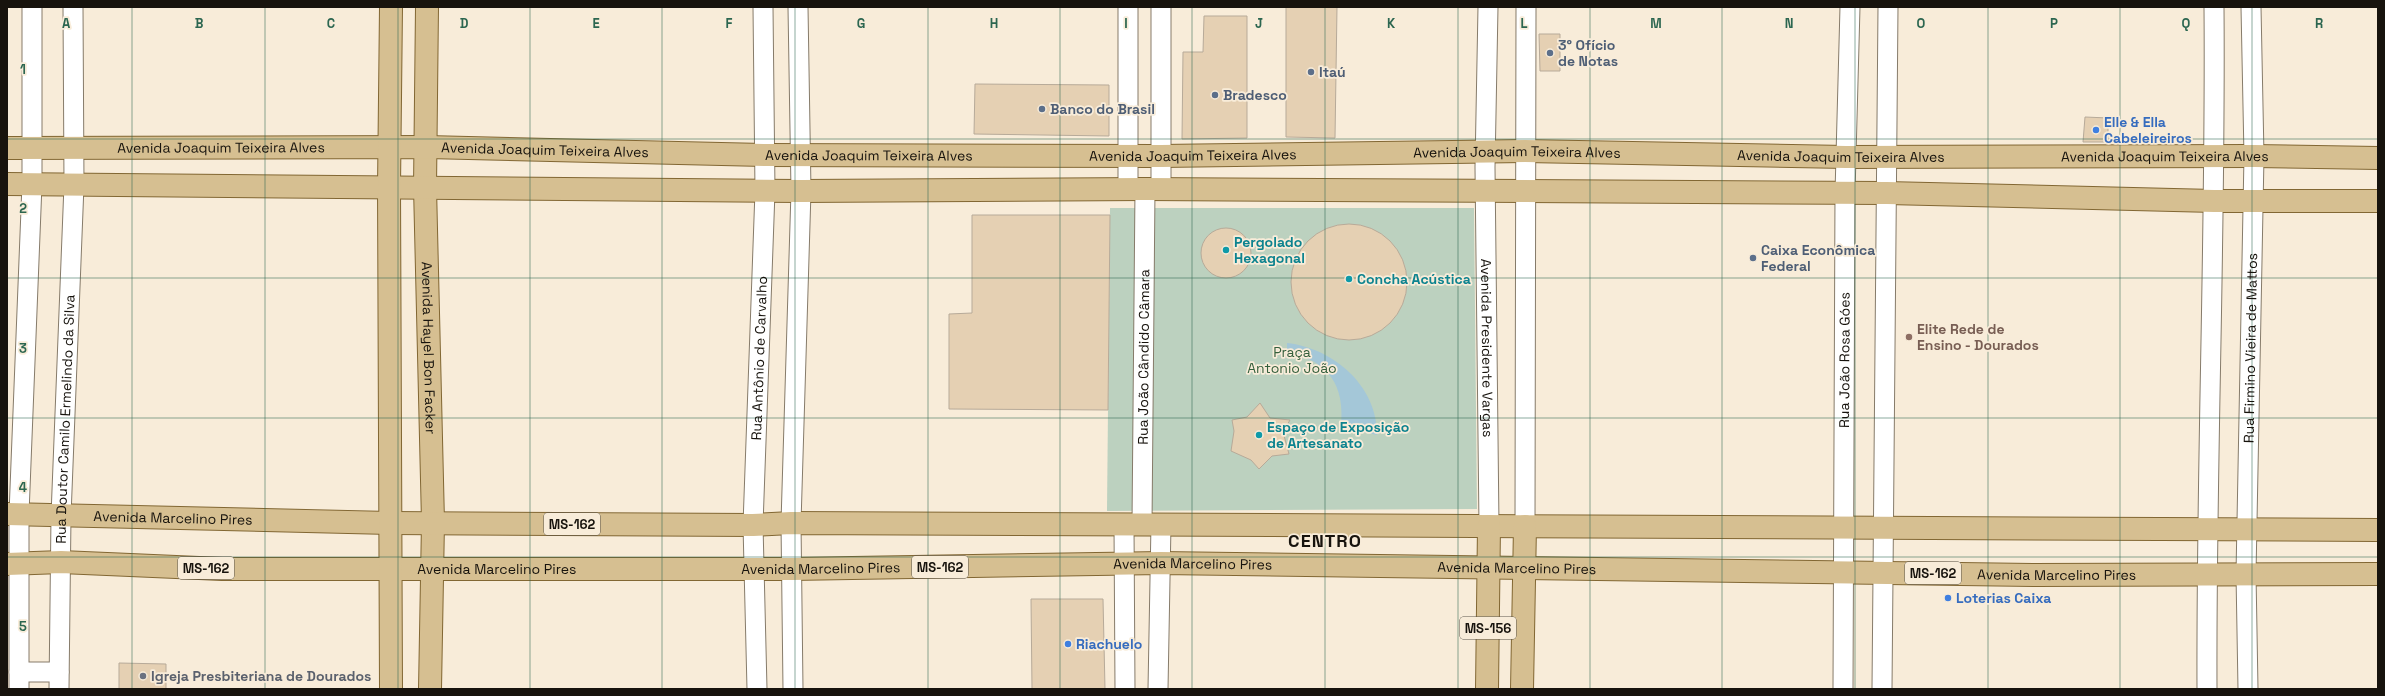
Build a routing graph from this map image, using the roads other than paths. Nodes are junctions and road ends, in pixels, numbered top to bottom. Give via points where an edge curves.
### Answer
1 (32, 7) edge
2 (73, 7) edge
3 (391, 7) edge
4 (427, 7) edge
5 (763, 7) edge
6 (798, 7) edge
7 (1128, 7) edge
8 (1161, 7) edge
9 (1488, 7) edge
10 (1526, 7) edge
11 (1850, 7) edge
12 (1888, 7) edge
13 (2214, 7) edge
14 (2251, 7) edge
15 (427, 147) junction
16 (7, 148) edge
17 (32, 148) junction
18 (73, 148) junction
19 (391, 148) junction
20 (1525, 151) junction
21 (1485, 153) junction
22 (1128, 154) junction
23 (765, 155) junction
24 (801, 155) junction
25 (1161, 156) junction
26 (1887, 156) junction
27 (2215, 156) junction
28 (2254, 156) junction
29 (1846, 157) junction
30 (2378, 158) edge
31 (7, 184) edge
32 (32, 184) junction
33 (74, 185) junction
34 (389, 187) junction
35 (425, 187) junction
36 (1144, 189) junction
37 (765, 190) junction
38 (1486, 190) junction
39 (801, 191) junction
40 (1525, 191) junction
41 (1845, 193) junction
42 (1888, 193) junction
43 (2253, 199) junction
44 (2214, 201) junction
45 (2378, 201) edge
46 (13, 514) edge
47 (62, 516) junction
48 (433, 522) junction
49 (390, 523) junction
50 (791, 523) junction
51 (1142, 525) junction
52 (754, 526) junction
53 (1489, 526) junction
54 (1525, 526) junction
55 (1843, 529) junction
56 (2206, 529) junction
57 (1883, 530) junction
58 (2248, 530) junction
59 (2378, 530) edge
60 (61, 562) junction
61 (1161, 563) junction
62 (14, 564) edge
63 (1124, 564) junction
64 (1489, 567) junction
65 (1525, 567) junction
66 (392, 568) junction
67 (754, 568) junction
68 (430, 569) junction
69 (792, 569) junction
70 (1844, 572) junction
71 (1883, 572) junction
72 (2206, 574) junction
73 (2246, 574) junction
74 (2378, 574) edge
75 (59, 680) edge
76 (19, 681) edge
77 (391, 689) edge
78 (430, 689) edge
79 (757, 689) edge
80 (793, 689) edge
81 (1125, 689) edge
82 (1158, 689) edge
83 (1487, 689) edge
84 (1522, 689) edge
85 (1842, 689) edge
86 (1882, 689) edge
87 (2207, 689) edge
88 (2248, 689) edge

1 - 17 street
2 - 18 street, Rua Doutor Camilo Ermelindo da Silva
3 - 19 main road
4 - 15 main road, Avenida Hayel Bon Facker
5 - 23 street, Rua Antônio de Carvalho
6 - 24 street
7 - 22 street
8 - 25 street, Rua João Cândido Câmara
9 - 21 street, Avenida Presidente Vargas
10 - 20 street
11 - 29 street, Rua João Rosa Góes
12 - 26 street
13 - 27 street
14 - 28 street, Rua Firmino Vieira de Mattos
15 - 19 main road, Avenida Joaquim Teixeira Alves
15 - 23 main road, Avenida Joaquim Teixeira Alves
15 - 35 main road, Avenida Hayel Bon Facker
16 - 17 main road, Avenida Joaquim Teixeira Alves
17 - 18 main road, Avenida Joaquim Teixeira Alves
17 - 32 street
18 - 19 main road, Avenida Joaquim Teixeira Alves
18 - 33 street, Rua Doutor Camilo Ermelindo da Silva
19 - 34 main road
20 - 21 main road, Avenida Joaquim Teixeira Alves
20 - 29 main road, Avenida Joaquim Teixeira Alves
20 - 40 street
21 - 25 main road, Avenida Joaquim Teixeira Alves
21 - 38 street, Avenida Presidente Vargas
22 - 24 main road, Avenida Joaquim Teixeira Alves
22 - 25 main road, Avenida Joaquim Teixeira Alves
22 - 36 street
23 - 24 main road, Avenida Joaquim Teixeira Alves
23 - 37 street, Rua Antônio de Carvalho
24 - 39 street
25 - 36 street, Rua João Cândido Câmara
26 - 27 main road, Avenida Joaquim Teixeira Alves
26 - 29 main road, Avenida Joaquim Teixeira Alves
26 - 42 street
27 - 28 main road, Avenida Joaquim Teixeira Alves
27 - 44 street
28 - 30 main road, Avenida Joaquim Teixeira Alves
28 - 43 street, Rua Firmino Vieira de Mattos
29 - 41 street, Rua João Rosa Góes
31 - 32 main road
32 - 33 main road
32 - 46 street
33 - 34 main road
33 - 47 street, Rua Doutor Camilo Ermelindo da Silva
34 - 35 main road
34 - 49 main road
35 - 37 main road
35 - 48 main road, Avenida Hayel Bon Facker
36 - 38 main road
36 - 39 main road
36 - 51 street, Rua João Cândido Câmara
37 - 39 main road
37 - 52 street, Rua Antônio de Carvalho
38 - 40 main road
38 - 53 street, Avenida Presidente Vargas
39 - 50 street
40 - 41 main road
40 - 54 street
41 - 42 main road
41 - 55 street, Rua João Rosa Góes
42 - 44 main road
42 - 57 street
43 - 44 main road
43 - 45 main road
43 - 58 street, Rua Firmino Vieira de Mattos
44 - 56 street
46 - 47 main road, Avenida Marcelino Pires / MS-162
46 - 62 street
47 - 49 main road, Avenida Marcelino Pires / MS-162
47 - 60 street, Rua Doutor Camilo Ermelindo da Silva
48 - 49 main road, Avenida Marcelino Pires / MS-162
48 - 52 main road, Avenida Marcelino Pires / MS-162
48 - 68 main road, Avenida Hayel Bon Facker
49 - 66 main road
50 - 51 main road, Avenida Marcelino Pires
50 - 52 main road, Avenida Marcelino Pires
50 - 69 street
51 - 53 main road, Avenida Marcelino Pires
51 - 61 street, Rua João Cândido Câmara
51 - 63 street, Rua João Cândido Câmara
52 - 67 street, Rua Antônio de Carvalho
53 - 54 main road, Avenida Marcelino Pires
53 - 64 main road, Avenida Presidente Vargas
54 - 55 main road, Avenida Marcelino Pires
54 - 65 main road
55 - 57 main road, Avenida Marcelino Pires
55 - 70 street, Rua João Rosa Góes
56 - 57 main road, Avenida Marcelino Pires
56 - 58 main road, Avenida Marcelino Pires
56 - 72 street
57 - 71 street
58 - 59 main road, Avenida Marcelino Pires
58 - 73 street, Rua Firmino Vieira de Mattos
60 - 62 main road, Avenida Marcelino Pires / MS-162
60 - 66 main road, Avenida Marcelino Pires / MS-162 via 222,569
60 - 75 street, Rua Doutor Camilo Ermelindo da Silva
61 - 63 main road, Avenida Marcelino Pires / MS-162
61 - 64 main road, Avenida Marcelino Pires / MS-162
61 - 82 street, Rua João Cândido Câmara
62 - 76 street
63 - 69 main road, Avenida Marcelino Pires / MS-162
63 - 81 street, Rua João Cândido Câmara
64 - 65 main road, Avenida Marcelino Pires / MS-162
64 - 83 main road, Avenida Presidente Vargas / MS-156
65 - 70 main road, Avenida Marcelino Pires / MS-162
65 - 84 main road
66 - 68 main road, Avenida Marcelino Pires / MS-162
66 - 77 main road
67 - 68 main road, Avenida Marcelino Pires / MS-162
67 - 69 main road, Avenida Marcelino Pires / MS-162
67 - 79 street, Rua Antônio de Carvalho
68 - 78 main road, Avenida Hayel Bon Facker
69 - 80 street
70 - 71 main road, Avenida Marcelino Pires / MS-162
70 - 85 street, Rua João Rosa Góes
71 - 72 main road, Avenida Marcelino Pires / MS-162 via 2033,575
71 - 86 street
72 - 73 main road, Avenida Marcelino Pires / MS-162
72 - 87 street
73 - 74 main road, Avenida Marcelino Pires / MS-162
73 - 88 street, Rua Firmino Vieira de Mattos
75 - 76 street

